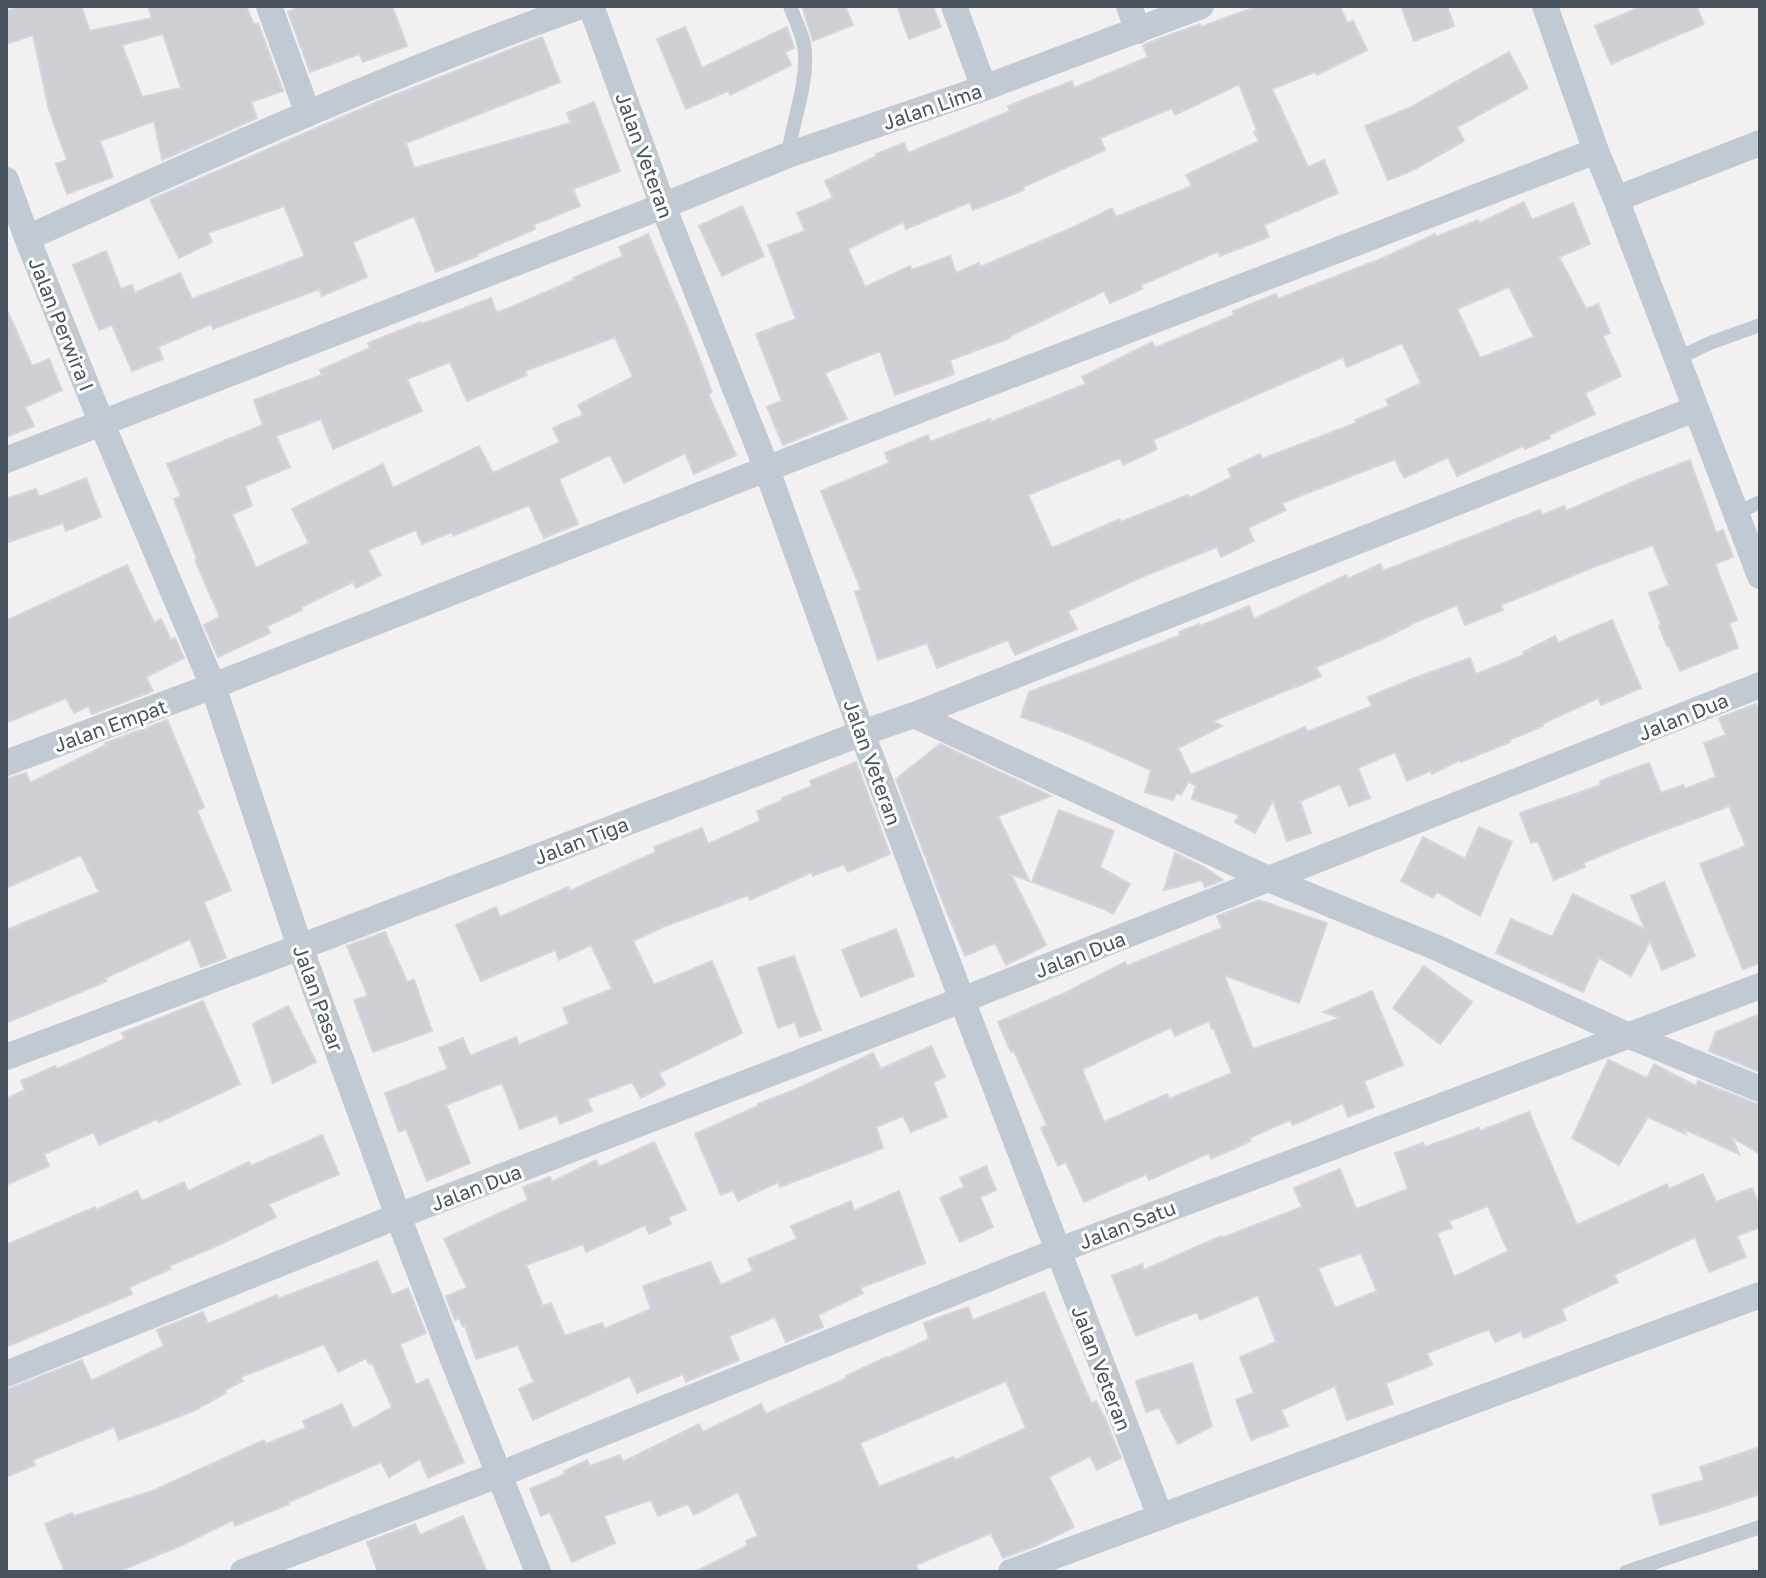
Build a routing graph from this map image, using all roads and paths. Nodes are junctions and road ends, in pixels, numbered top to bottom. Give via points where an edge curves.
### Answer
1 (269, 6) edge
2 (581, 6) edge
3 (591, 6) edge
4 (790, 6) edge
5 (954, 6) edge
6 (1129, 6) edge
7 (1201, 6) edge
8 (1545, 6) edge
9 (1138, 31) junction
10 (984, 88) junction
11 (308, 114) junction
12 (1760, 143) edge
13 (1596, 151) junction
14 (788, 155) junction
15 (6, 180) edge
16 (1616, 199) junction
17 (663, 206) junction
18 (27, 238) junction
19 (1760, 325) edge
20 (1676, 359) junction
21 (1695, 409) junction
22 (102, 424) junction
23 (6, 460) edge
24 (766, 469) junction
25 (1748, 508) edge
26 (1760, 576) edge
27 (1760, 685) edge
28 (213, 686) junction
29 (914, 715) junction
30 (862, 733) junction
31 (6, 763) edge
32 (1271, 880) junction
33 (300, 947) junction
34 (1760, 986) edge
35 (962, 1000) junction
36 (1627, 1035) junction
37 (6, 1057) edge
38 (1760, 1089) edge
39 (398, 1216) junction
40 (1057, 1251) junction
41 (1760, 1295) edge
42 (6, 1374) edge
43 (498, 1475) junction
44 (1160, 1516) junction
45 (1760, 1527) edge
46 (243, 1572) edge
47 (538, 1572) edge
48 (1011, 1572) edge
49 (1626, 1572) edge

1 - 11 street
2 - 11 street
3 - 17 street, Jalan Veteran
4 - 14 lane via 805,58
5 - 10 street
6 - 9 street
7 - 9 street, Jalan Lima
8 - 13 street
9 - 10 street, Jalan Lima
10 - 14 street, Jalan Lima
11 - 18 street
12 - 16 street
13 - 16 street
13 - 24 street, Jalan Empat
14 - 17 street, Jalan Lima
15 - 18 street, Jalan Perwira I
16 - 20 street
17 - 22 street, Jalan Lima
17 - 24 street, Jalan Veteran
18 - 22 street, Jalan Perwira I
19 - 20 lane
20 - 21 street
21 - 25 street
21 - 29 street, Jalan Tiga
22 - 23 street, Jalan Lima
22 - 28 street, Jalan Pasar
24 - 28 street, Jalan Empat
24 - 30 street, Jalan Veteran
25 - 26 street
27 - 32 street, Jalan Dua
28 - 31 street, Jalan Empat
28 - 33 street, Jalan Pasar
29 - 30 street, Jalan Tiga
29 - 32 street
30 - 33 street, Jalan Tiga
30 - 35 street, Jalan Veteran
32 - 35 street, Jalan Dua
32 - 36 street via 1435,947
33 - 37 street, Jalan Tiga
33 - 39 street, Jalan Pasar
34 - 36 street, Jalan Satu
35 - 39 street, Jalan Dua
35 - 40 street, Jalan Veteran
36 - 38 street
36 - 40 street, Jalan Satu
39 - 42 street, Jalan Dua
39 - 43 street, Jalan Pasar
40 - 43 street, Jalan Satu
40 - 44 street, Jalan Veteran
41 - 44 street
43 - 46 street, Jalan Satu
43 - 47 street, Jalan Pasar
44 - 48 street
45 - 49 lane

